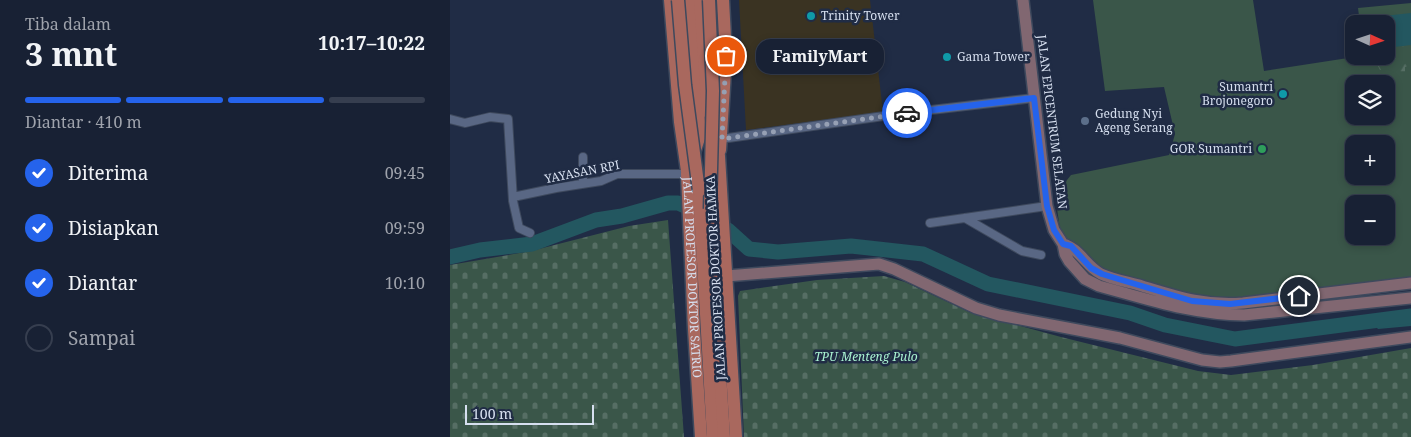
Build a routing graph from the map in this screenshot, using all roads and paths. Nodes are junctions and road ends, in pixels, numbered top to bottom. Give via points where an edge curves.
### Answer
1 (670, 0) edge
2 (678, 0) edge
3 (690, 0) edge
4 (700, 0) edge
5 (709, 0) edge
6 (723, 0) edge
7 (1023, 0) edge
8 (1034, 98) junction
9 (450, 119) edge
10 (722, 139) junction
11 (583, 156) dead end
12 (719, 156) junction
13 (687, 174) junction
14 (583, 183) junction
15 (513, 197) junction
16 (1047, 206) junction
17 (965, 218) junction
18 (930, 224) dead end
19 (530, 233) dead end
20 (1041, 255) dead end
21 (726, 276) junction
22 (1411, 283) edge
23 (1411, 298) edge
24 (1176, 302) junction
25 (1411, 337) edge
26 (701, 437) edge
27 (712, 437) edge
28 (724, 437) edge
29 (736, 437) edge

1 - 13 main road
2 - 27 main road, JALAN PROFESOR DOKTOR HAMKA, bridge via 698,191
3 - 13 main road, JALAN PROFESOR DOKTOR SATRIO via 700,135
4 - 12 main road via 708,115
5 - 28 main road, JALAN PROFESOR DOKTOR HAMKA, bridge via 713,91 710,209
6 - 10 main road via 726,56
7 - 8 street, JALAN EPICENTRUM SELATAN
8 - 10 street
8 - 16 street, JALAN EPICENTRUM SELATAN
9 - 15 street via 465,123 508,118
10 - 12 main road
11 - 14 street
12 - 21 main road
13 - 14 street, YAYASAN RPI via 617,174 601,181
13 - 26 main road, JALAN PROFESOR DOKTOR SATRIO
14 - 15 street, YAYASAN RPI
15 - 19 street via 519,228
16 - 17 street
16 - 24 street, JALAN EPICENTRUM SELATAN via 1065,254 1074,258 1086,279 1099,286
17 - 18 street
17 - 20 street via 1022,251
21 - 25 street via 879,264 985,311 1120,338 1211,362
21 - 29 main road
22 - 24 street via 1230,304
23 - 24 street via 1244,315 1206,314

